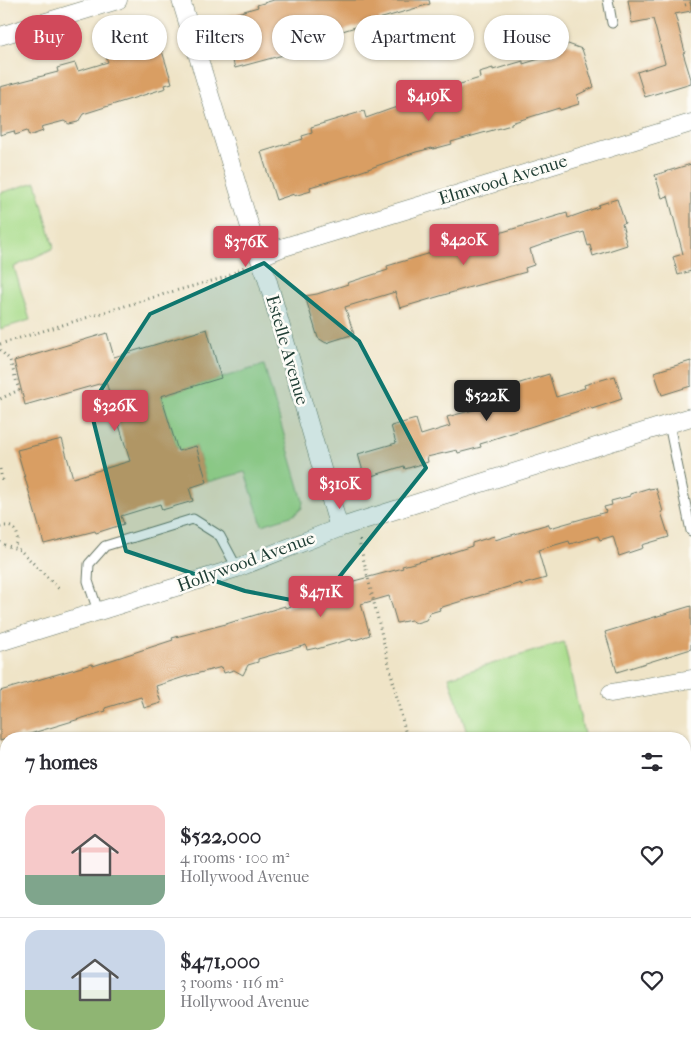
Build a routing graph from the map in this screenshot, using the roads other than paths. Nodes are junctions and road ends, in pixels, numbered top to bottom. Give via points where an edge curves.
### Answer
1 (118, 0) edge
2 (181, 0) edge
3 (608, 0) edge
4 (612, 23) dead end
5 (0, 36) edge
6 (691, 123) edge
7 (259, 257) junction
8 (691, 417) edge
9 (669, 424) junction
10 (339, 528) junction
11 (691, 531) edge
12 (237, 568) junction
13 (98, 611) junction
14 (0, 642) edge
15 (691, 679) edge
16 (611, 692) dead end

1 - 5 street
2 - 7 street, Estelle Avenue
3 - 4 lane
6 - 7 street, Elmwood Avenue
7 - 10 street, Estelle Avenue
8 - 9 street, Hollywood Avenue
9 - 10 street, Hollywood Avenue
9 - 11 lane
10 - 12 street, Hollywood Avenue
12 - 13 street, Hollywood Avenue
12 - 13 lane via 220,536 194,519 105,546 90,564 88,581
13 - 14 street, Hollywood Avenue
15 - 16 street

